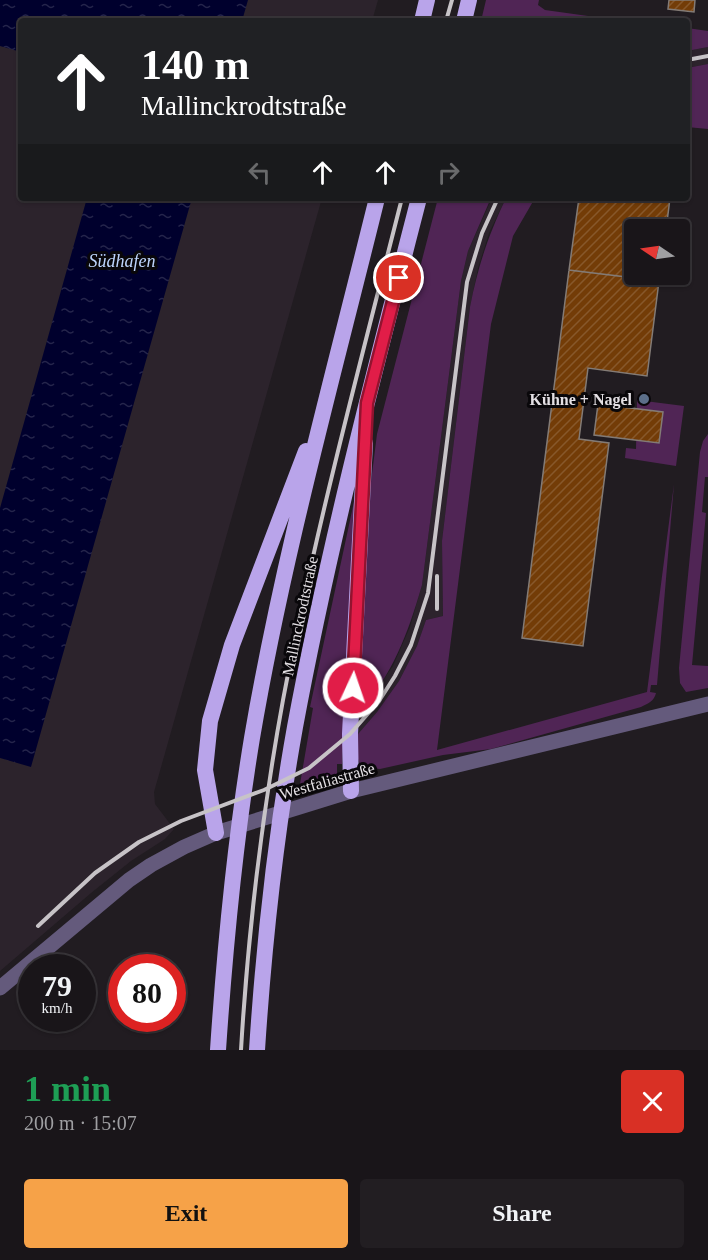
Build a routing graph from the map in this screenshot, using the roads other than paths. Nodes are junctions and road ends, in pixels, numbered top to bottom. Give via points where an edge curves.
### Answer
1 (417, 0) edge
2 (427, 0) edge
3 (469, 0) edge
4 (414, 18) edge
5 (423, 18) edge
6 (465, 18) edge
7 (376, 201) edge
8 (418, 201) edge
9 (330, 391) junction
10 (367, 403) junction
11 (708, 704) edge
12 (351, 791) junction
13 (216, 833) junction
14 (0, 988) edge
15 (218, 1050) edge
16 (257, 1050) edge

1 - 4 highway
2 - 5 highway
3 - 6 highway
7 - 9 highway, Mallinckrodtstraße
8 - 10 highway, Mallinckrodtstraße
9 - 13 highway via 252,590 210,721 205,770
9 - 15 highway, Mallinckrodtstraße via 277,611 252,740 229,911
10 - 12 highway via 350,734
10 - 16 highway, Mallinckrodtstraße via 295,727 266,933
11 - 12 street, Westfaliastraße
12 - 13 street, Westfaliastraße
13 - 14 street, Westfaliastraße via 174,852 129,880

